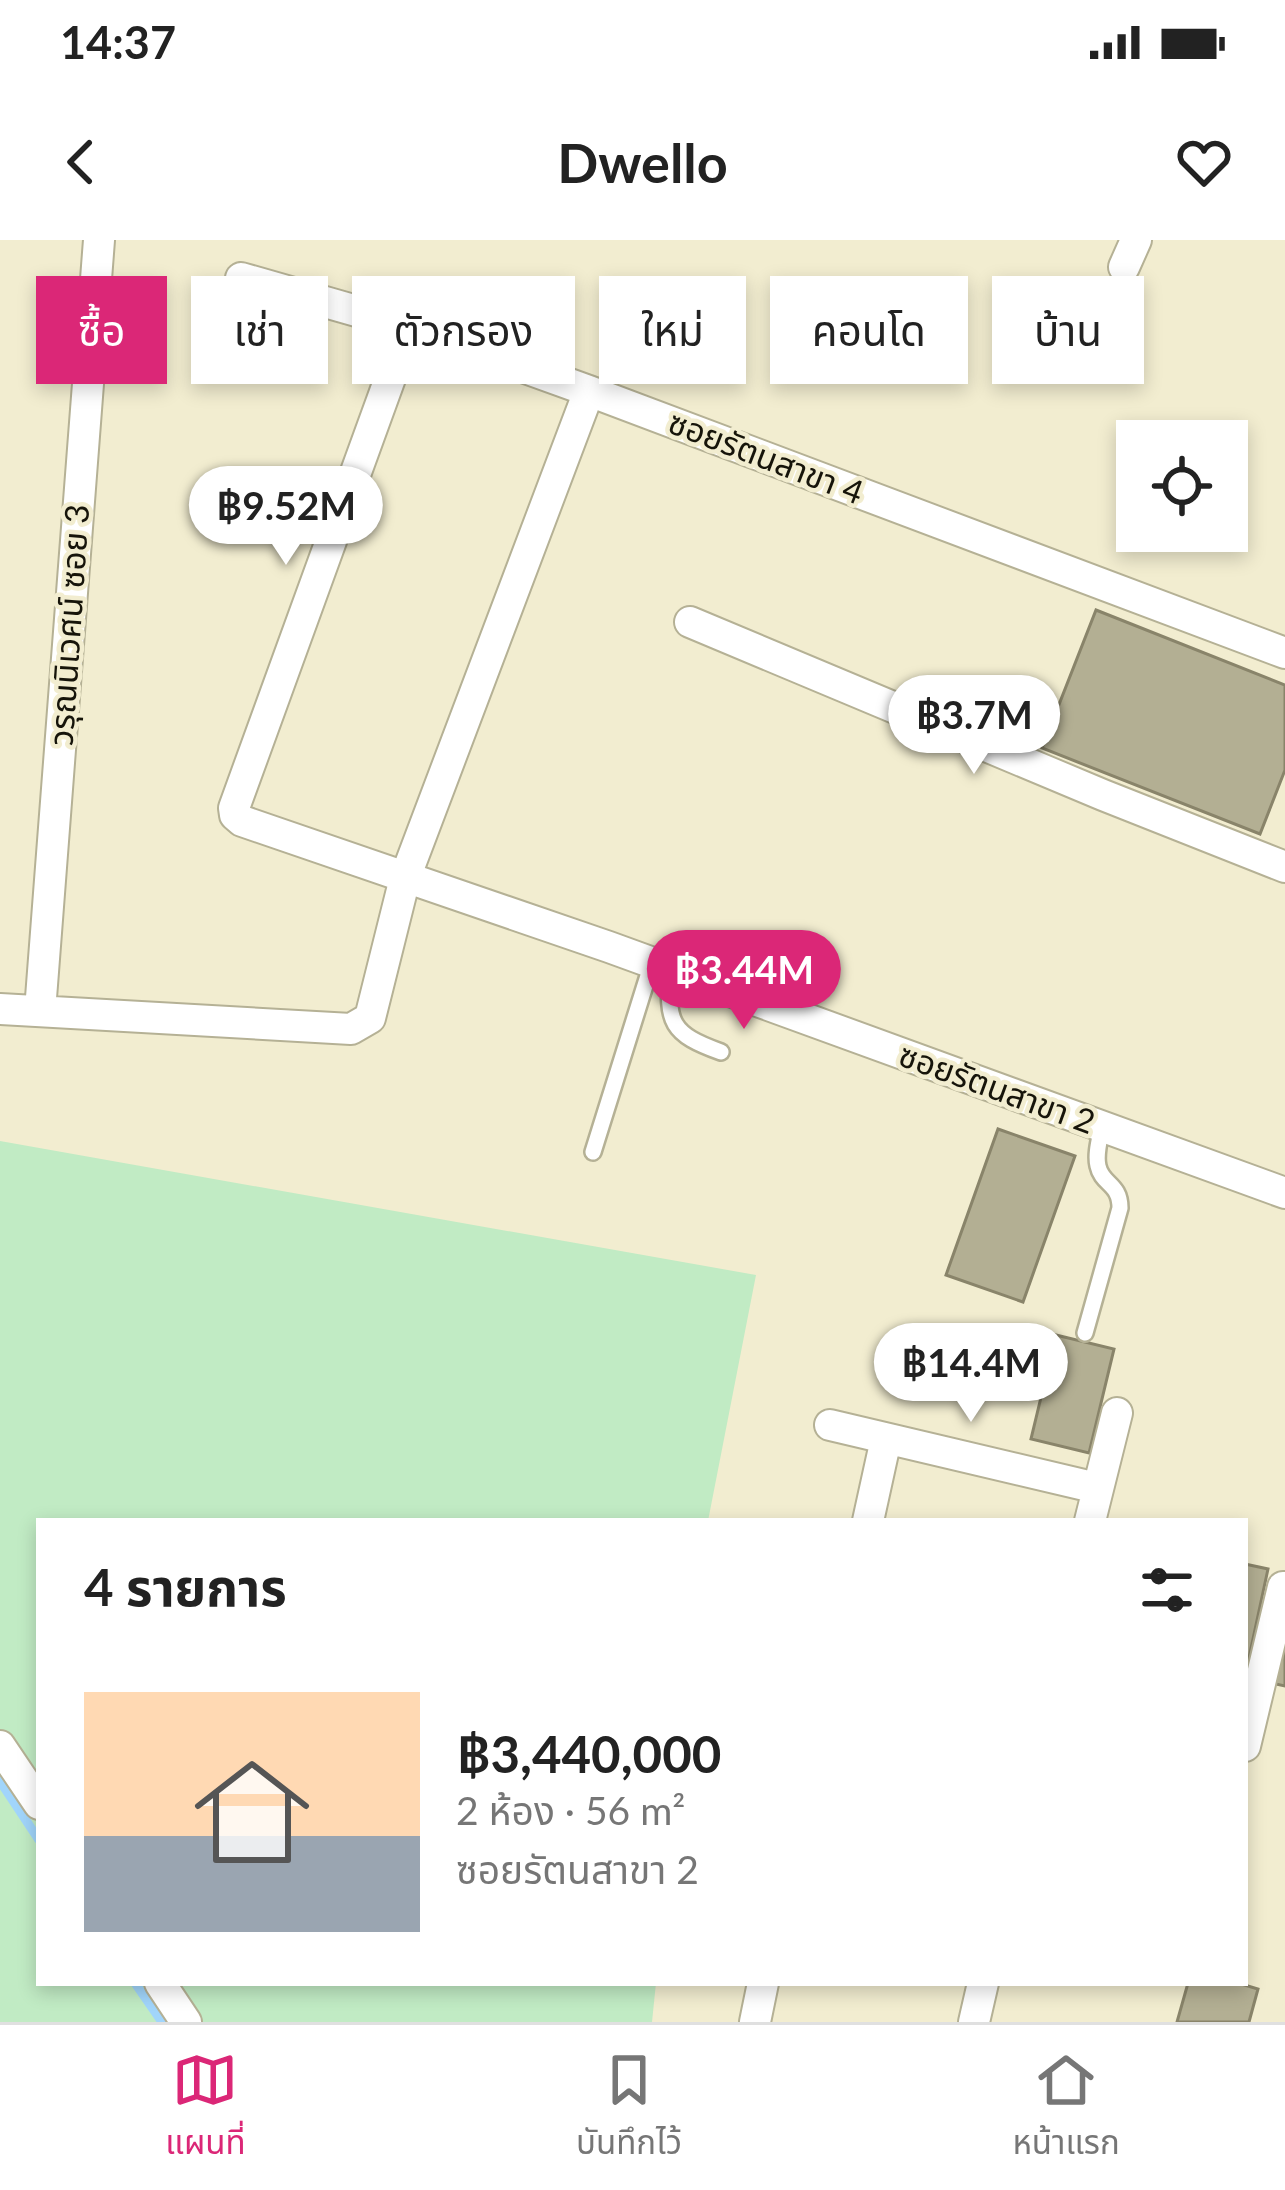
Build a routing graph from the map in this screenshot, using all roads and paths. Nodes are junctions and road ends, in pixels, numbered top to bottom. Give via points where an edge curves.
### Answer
1 (99, 240) edge
2 (388, 384) edge
3 (570, 384) edge
4 (589, 391) junction
5 (690, 622) dead end
6 (1285, 653) edge
7 (1285, 867) edge
8 (405, 878) junction
9 (661, 966) junction
10 (0, 1009) edge
11 (40, 1011) junction
12 (721, 1052) dead end
13 (1102, 1126) junction
14 (593, 1151) dead end
15 (1285, 1192) edge
16 (1084, 1333) dead end
17 (1117, 1413) dead end
18 (830, 1425) dead end
19 (886, 1439) junction
20 (1097, 1488) junction
21 (869, 1518) edge
22 (1091, 1518) edge
23 (1283, 1587) edge
24 (1271, 1700) edge
25 (1248, 1740) edge
26 (0, 1746) edge
27 (36, 1800) edge
28 (162, 1986) edge
29 (762, 1986) edge
30 (982, 1986) edge
31 (186, 2022) edge
32 (754, 2022) edge
33 (974, 2022) edge

1 - 11 street, วรุณนิเวศน์ ซอย 3
2 - 8 street, ซอยรัตนสาขา 2 via 234,808 242,821
3 - 4 street, ซอยรัตนสาขา 4
4 - 6 street, ซอยรัตนสาขา 4
4 - 8 street
5 - 7 street
8 - 9 street, ซอยรัตนสาขา 2
8 - 11 street via 370,1018 351,1029
9 - 12 lane via 674,1022 686,1039
9 - 13 street, ซอยรัตนสาขา 2
9 - 14 lane
10 - 11 street
13 - 15 street, ซอยรัตนสาขา 2
13 - 16 lane via 1097,1165 1120,1208
17 - 20 street
18 - 19 street
19 - 20 street
19 - 21 street
20 - 22 street
23 - 24 street
24 - 25 street
26 - 27 street
28 - 31 street
29 - 32 street
30 - 33 street

